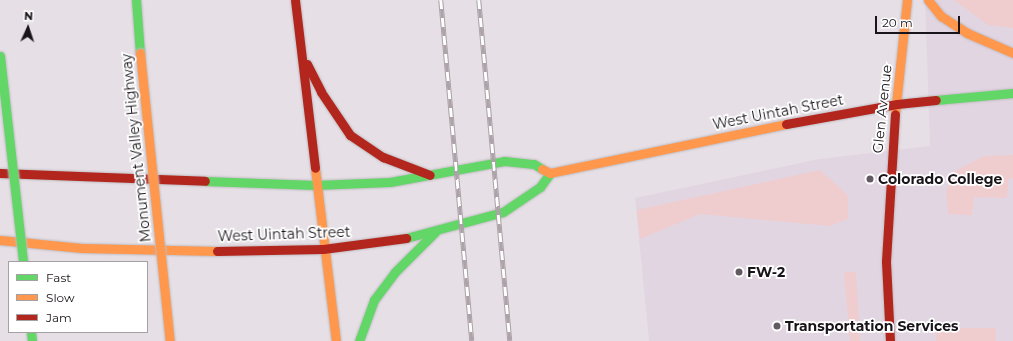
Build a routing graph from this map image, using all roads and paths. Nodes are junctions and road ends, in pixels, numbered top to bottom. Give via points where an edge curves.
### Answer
1 (136, 0) edge
2 (295, 0) edge
3 (907, 0) edge
4 (928, 0) edge
5 (301, 52) junction
6 (1013, 52) edge
7 (0, 56) edge
8 (1013, 93) edge
9 (897, 104) junction
10 (0, 173) edge
11 (550, 173) junction
12 (430, 175) junction
13 (315, 185) junction
14 (435, 232) junction
15 (0, 240) edge
16 (323, 249) junction
17 (23, 261) edge
18 (170, 341) edge
19 (336, 341) edge
20 (359, 341) edge
21 (890, 341) edge

1 - 18 main road, Monument Valley Highway, bridge
2 - 5 main road
3 - 9 main road, Glen Avenue
4 - 6 main road via 941,16 967,33
5 - 12 main road via 321,92 350,135 383,157
5 - 13 main road
7 - 17 main road, bridge
8 - 9 main road, West Uintah Street
9 - 11 main road, West Uintah Street via 790,123
9 - 21 main road, Glen Avenue via 891,156 886,261
10 - 13 main road
11 - 12 main road via 534,164 504,161
11 - 14 main road, West Uintah Street via 540,187 503,212
12 - 13 main road via 390,182
13 - 16 main road
14 - 16 main road, West Uintah Street via 396,240
14 - 20 main road via 395,272 374,300
15 - 16 main road, West Uintah Street via 82,248 246,252
16 - 19 main road

